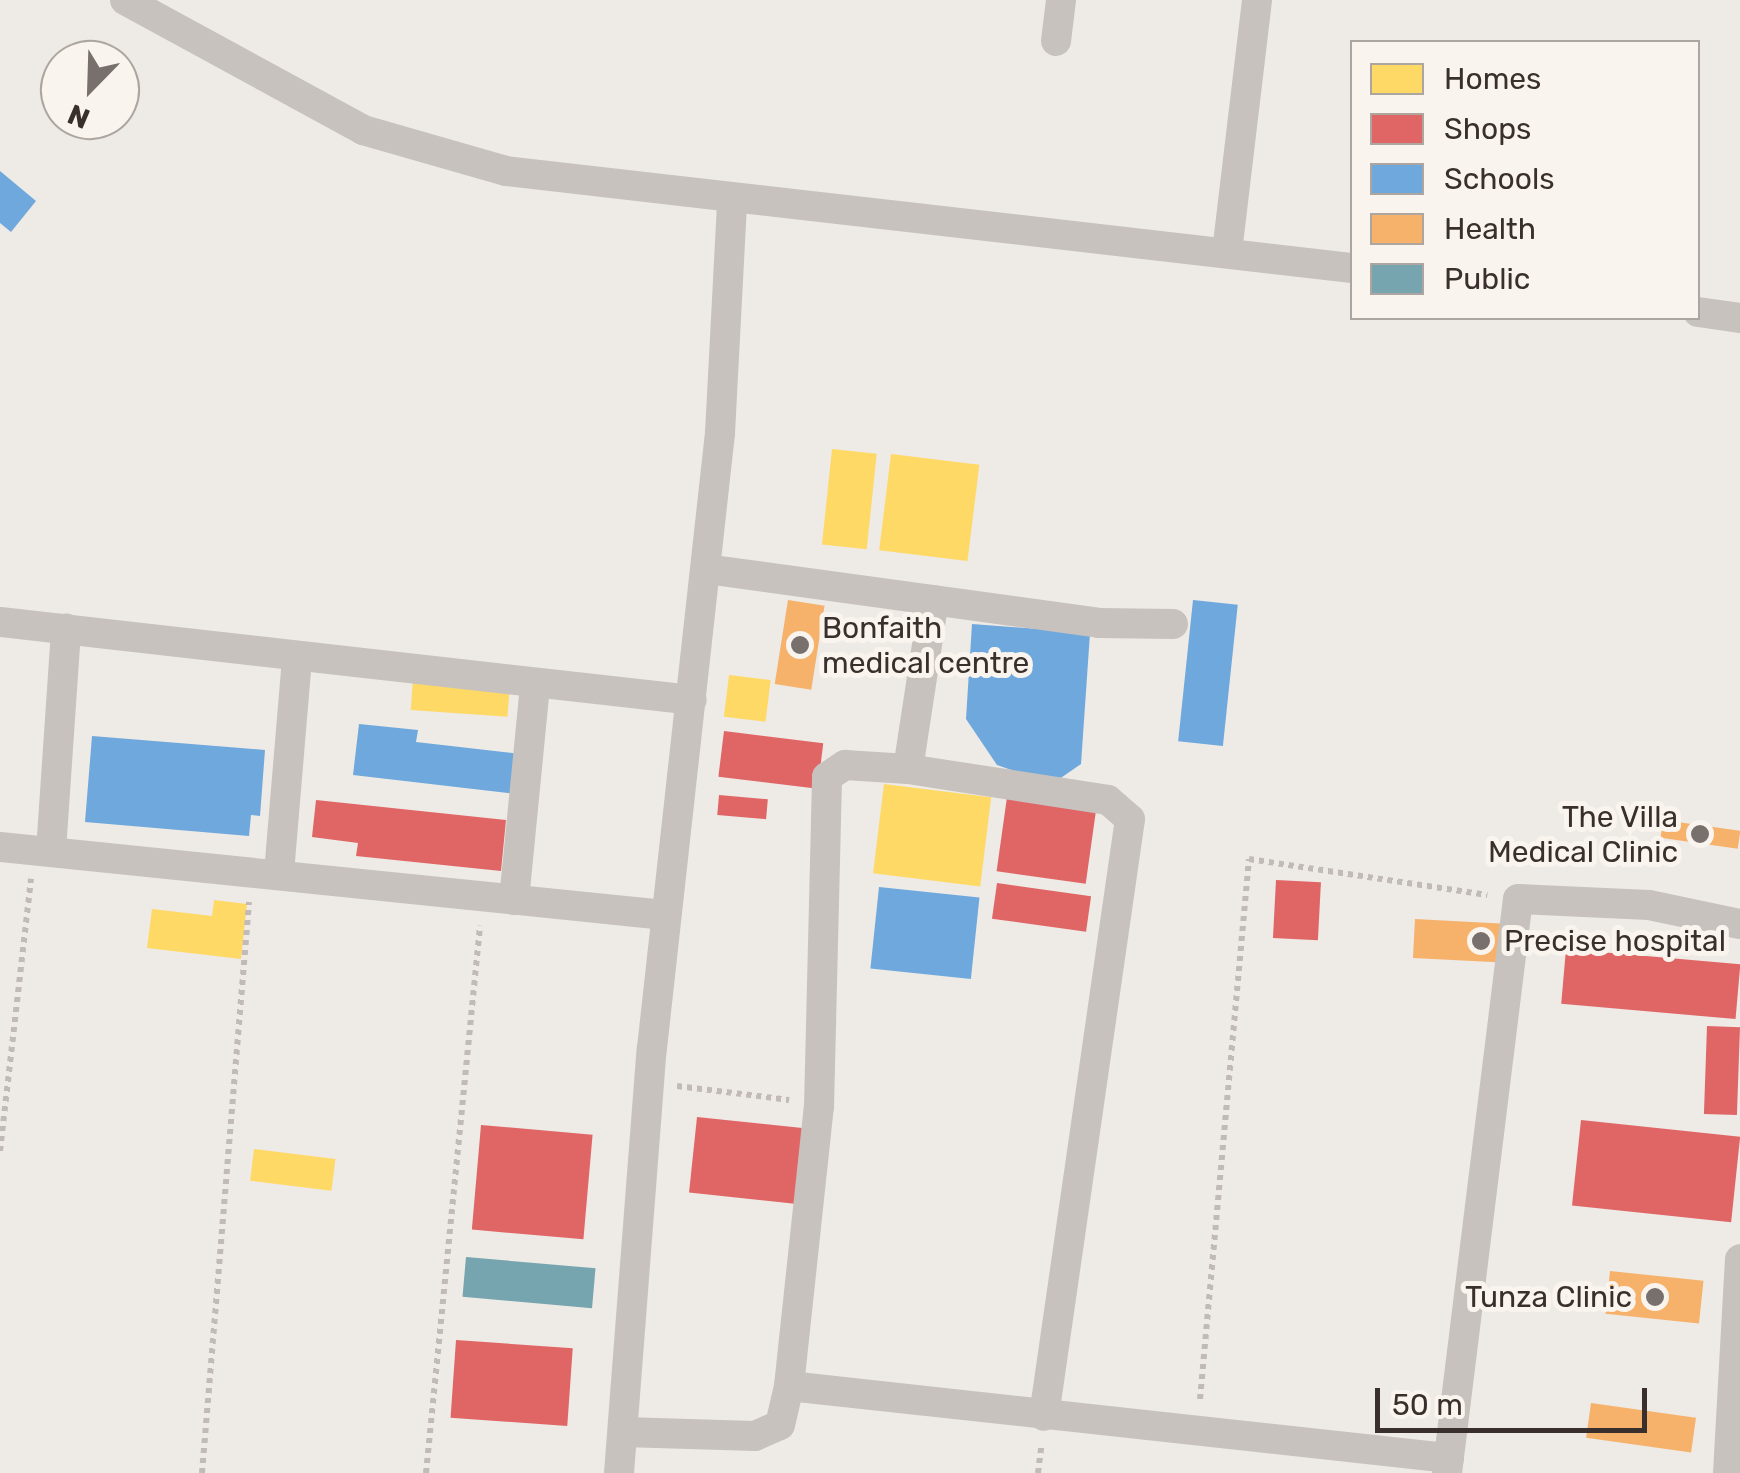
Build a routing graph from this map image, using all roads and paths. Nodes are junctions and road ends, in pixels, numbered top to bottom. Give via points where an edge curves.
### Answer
1 (125, 0) edge
2 (1061, 0) edge
3 (1257, 0) edge
4 (1056, 41) dead end
5 (732, 203) junction
6 (1227, 252) junction
7 (1350, 268) edge
8 (1700, 312) edge
9 (1740, 318) edge
10 (706, 569) junction
11 (934, 600) junction
12 (0, 622) edge
13 (1174, 624) dead end
14 (66, 629) junction
15 (297, 657) junction
16 (535, 686) junction
17 (692, 700) junction
18 (908, 769) junction
19 (0, 847) edge
20 (43, 851) junction
21 (265, 872) junction
22 (483, 895) junction
23 (514, 900) junction
24 (1518, 900) junction
25 (665, 915) junction
26 (1740, 924) edge
27 (650, 1079) junction
28 (819, 1106) junction
29 (0, 1151) edge
30 (1740, 1259) edge
31 (789, 1386) junction
32 (1044, 1416) junction
33 (623, 1432) junction
34 (1197, 1435) junction
35 (1448, 1466) edge
36 (202, 1473) edge
37 (426, 1473) edge
38 (619, 1473) edge
39 (1728, 1473) edge

1 - 5 street via 363,130 506,171
2 - 4 street
3 - 6 street
5 - 6 street
5 - 10 street
6 - 7 street
8 - 9 street
10 - 11 street
10 - 17 street
11 - 13 street via 1099,624
11 - 18 street
12 - 14 street
14 - 15 street
14 - 20 street
15 - 16 street
15 - 21 street
16 - 17 street
16 - 23 street
17 - 25 street
18 - 28 street via 846,765 827,778
18 - 32 street via 1108,800 1130,819
19 - 20 street
20 - 21 street
20 - 29 path
21 - 22 street
21 - 36 path
22 - 23 street
22 - 37 path
23 - 25 street
24 - 26 street via 1649,906
24 - 34 path via 1249,859
24 - 35 street
25 - 27 street
27 - 28 path
27 - 33 street
28 - 31 street
30 - 39 street
31 - 32 street
31 - 33 street via 780,1425 755,1436
32 - 34 street
33 - 38 street
34 - 35 street

